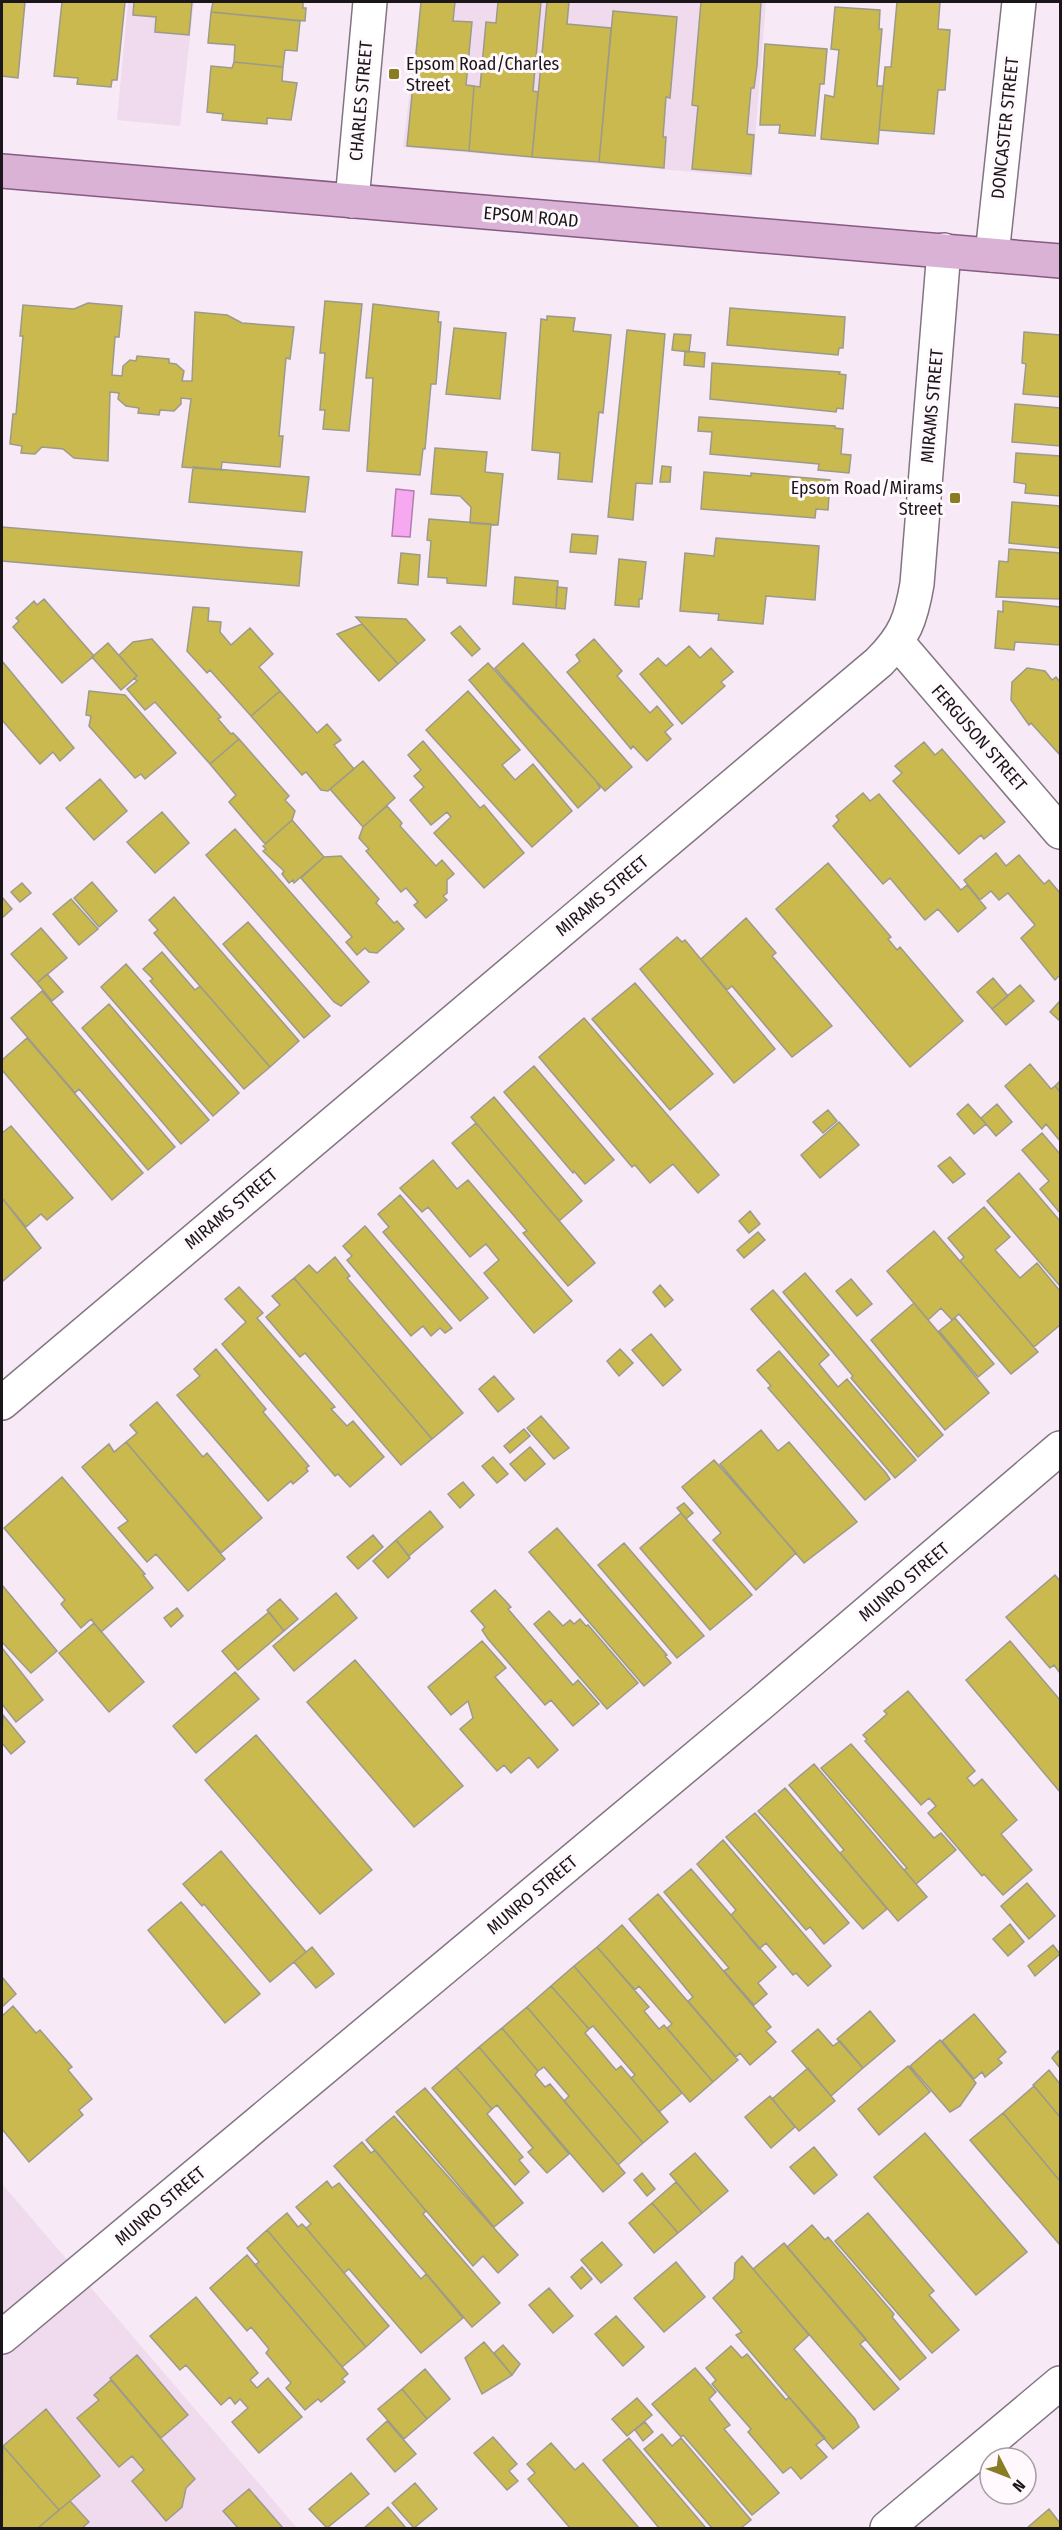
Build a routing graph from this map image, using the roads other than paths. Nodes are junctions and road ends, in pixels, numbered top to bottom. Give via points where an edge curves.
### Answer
1 (370, 2) edge
2 (1019, 2) edge
3 (2, 171) edge
4 (352, 201) junction
5 (944, 250) junction
6 (992, 255) junction
7 (1060, 261) edge
8 (898, 643) junction
9 (1060, 832) edge
10 (2, 1403) edge
11 (1060, 1448) edge
12 (2, 2337) edge
13 (1060, 2383) edge
14 (887, 2529) edge

1 - 4 street, CHARLES STREET
2 - 6 street, DONCASTER STREET
3 - 4 main road, EPSOM ROAD
4 - 5 main road, EPSOM ROAD
5 - 6 main road, EPSOM ROAD
5 - 8 street, MIRAMS STREET via 917,584 912,614
6 - 7 main road, EPSOM ROAD
8 - 9 street, FERGUSON STREET
8 - 10 street, MIRAMS STREET
11 - 12 street, MUNRO STREET via 732,1728
13 - 14 street

